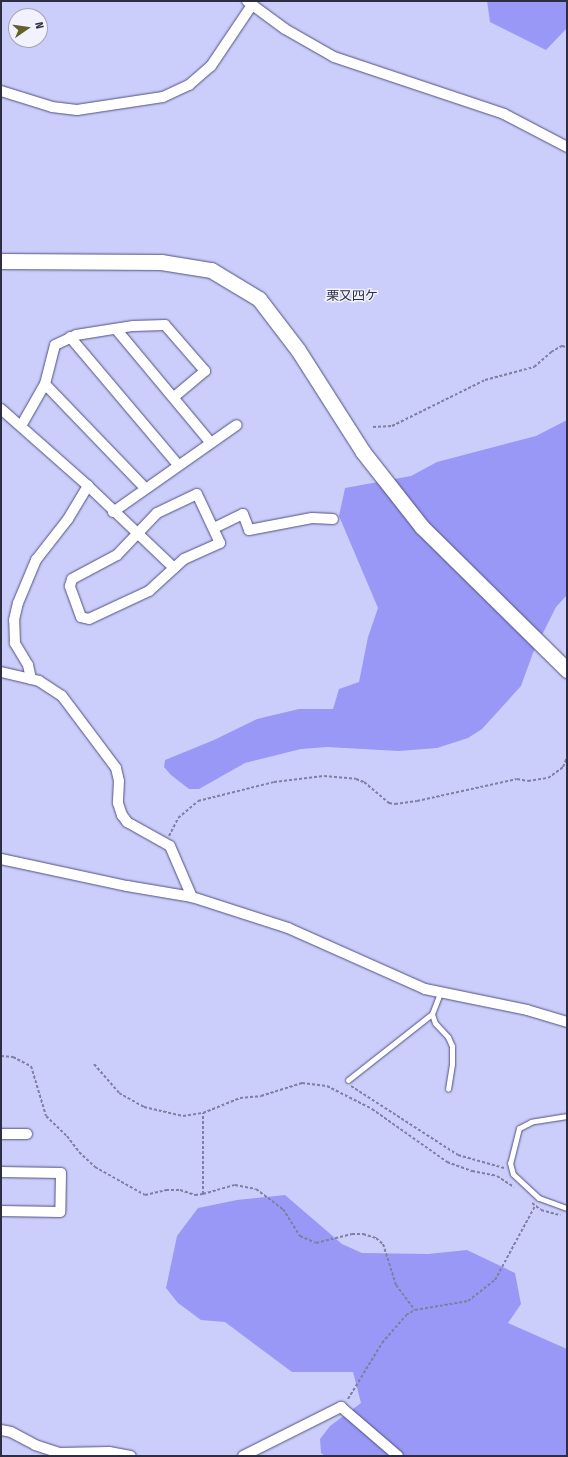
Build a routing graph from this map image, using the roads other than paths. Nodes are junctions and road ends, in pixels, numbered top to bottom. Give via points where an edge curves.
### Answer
1 (249, 3) edge
2 (1, 91) edge
3 (567, 147) edge
4 (1, 261) edge
5 (116, 329) junction
6 (70, 337) junction
7 (45, 384) junction
8 (174, 397) junction
9 (1, 409) edge
10 (237, 424) dead end
11 (21, 426) junction
12 (211, 443) junction
13 (178, 465) junction
14 (88, 486) junction
15 (145, 488) junction
16 (113, 512) junction
17 (333, 519) dead end
18 (214, 528) junction
19 (137, 536) junction
20 (174, 568) junction
21 (567, 670) edge
22 (1, 672) edge
23 (31, 679) junction
24 (1, 859) edge
25 (192, 897) junction
26 (440, 993) junction
27 (432, 1014) junction
28 (567, 1022) edge
29 (348, 1080) road end
30 (448, 1089) dead end
31 (567, 1116) edge
32 (1, 1134) edge
33 (27, 1134) dead end
34 (1, 1172) edge
35 (567, 1208) edge
36 (1, 1211) edge
37 (1, 1430) edge
38 (131, 1456) edge
39 (243, 1456) edge
40 (398, 1456) edge

1 - 2 street via 210,66 189,85 163,97 77,110 52,107
1 - 3 street via 285,29 334,57 504,114
4 - 21 street via 161,262 211,270 259,299 298,350 363,452 422,527
5 - 6 street
5 - 8 street
5 - 8 street via 165,325 200,365 205,371
6 - 7 street via 55,345
6 - 13 street
7 - 11 street
7 - 15 street
8 - 12 street
9 - 11 street
10 - 12 street
11 - 14 street
12 - 13 street
13 - 15 street
14 - 16 street
14 - 23 street via 68,519 36,560 18,603 14,620 15,644 28,665
15 - 16 street
16 - 19 street
17 - 18 street via 312,518 249,530 243,514
18 - 19 street via 197,494 157,513
18 - 20 street via 220,543 191,555
19 - 20 street
19 - 20 street via 117,555 72,580 70,586 83,618 89,619 150,591
22 - 23 street
23 - 25 street via 46,684 62,696 116,768 119,781 118,803 127,822 167,842
24 - 25 street
25 - 26 street via 288,928 425,989
26 - 27 lane
26 - 28 street via 527,1010
27 - 29 lane
27 - 30 lane via 435,1023 448,1037 452,1046
31 - 35 lane via 531,1122 519,1128 511,1156 511,1170 539,1198
32 - 33 street
34 - 36 street via 61,1172 60,1212
37 - 38 street via 59,1453 109,1452
39 - 40 street via 341,1407

